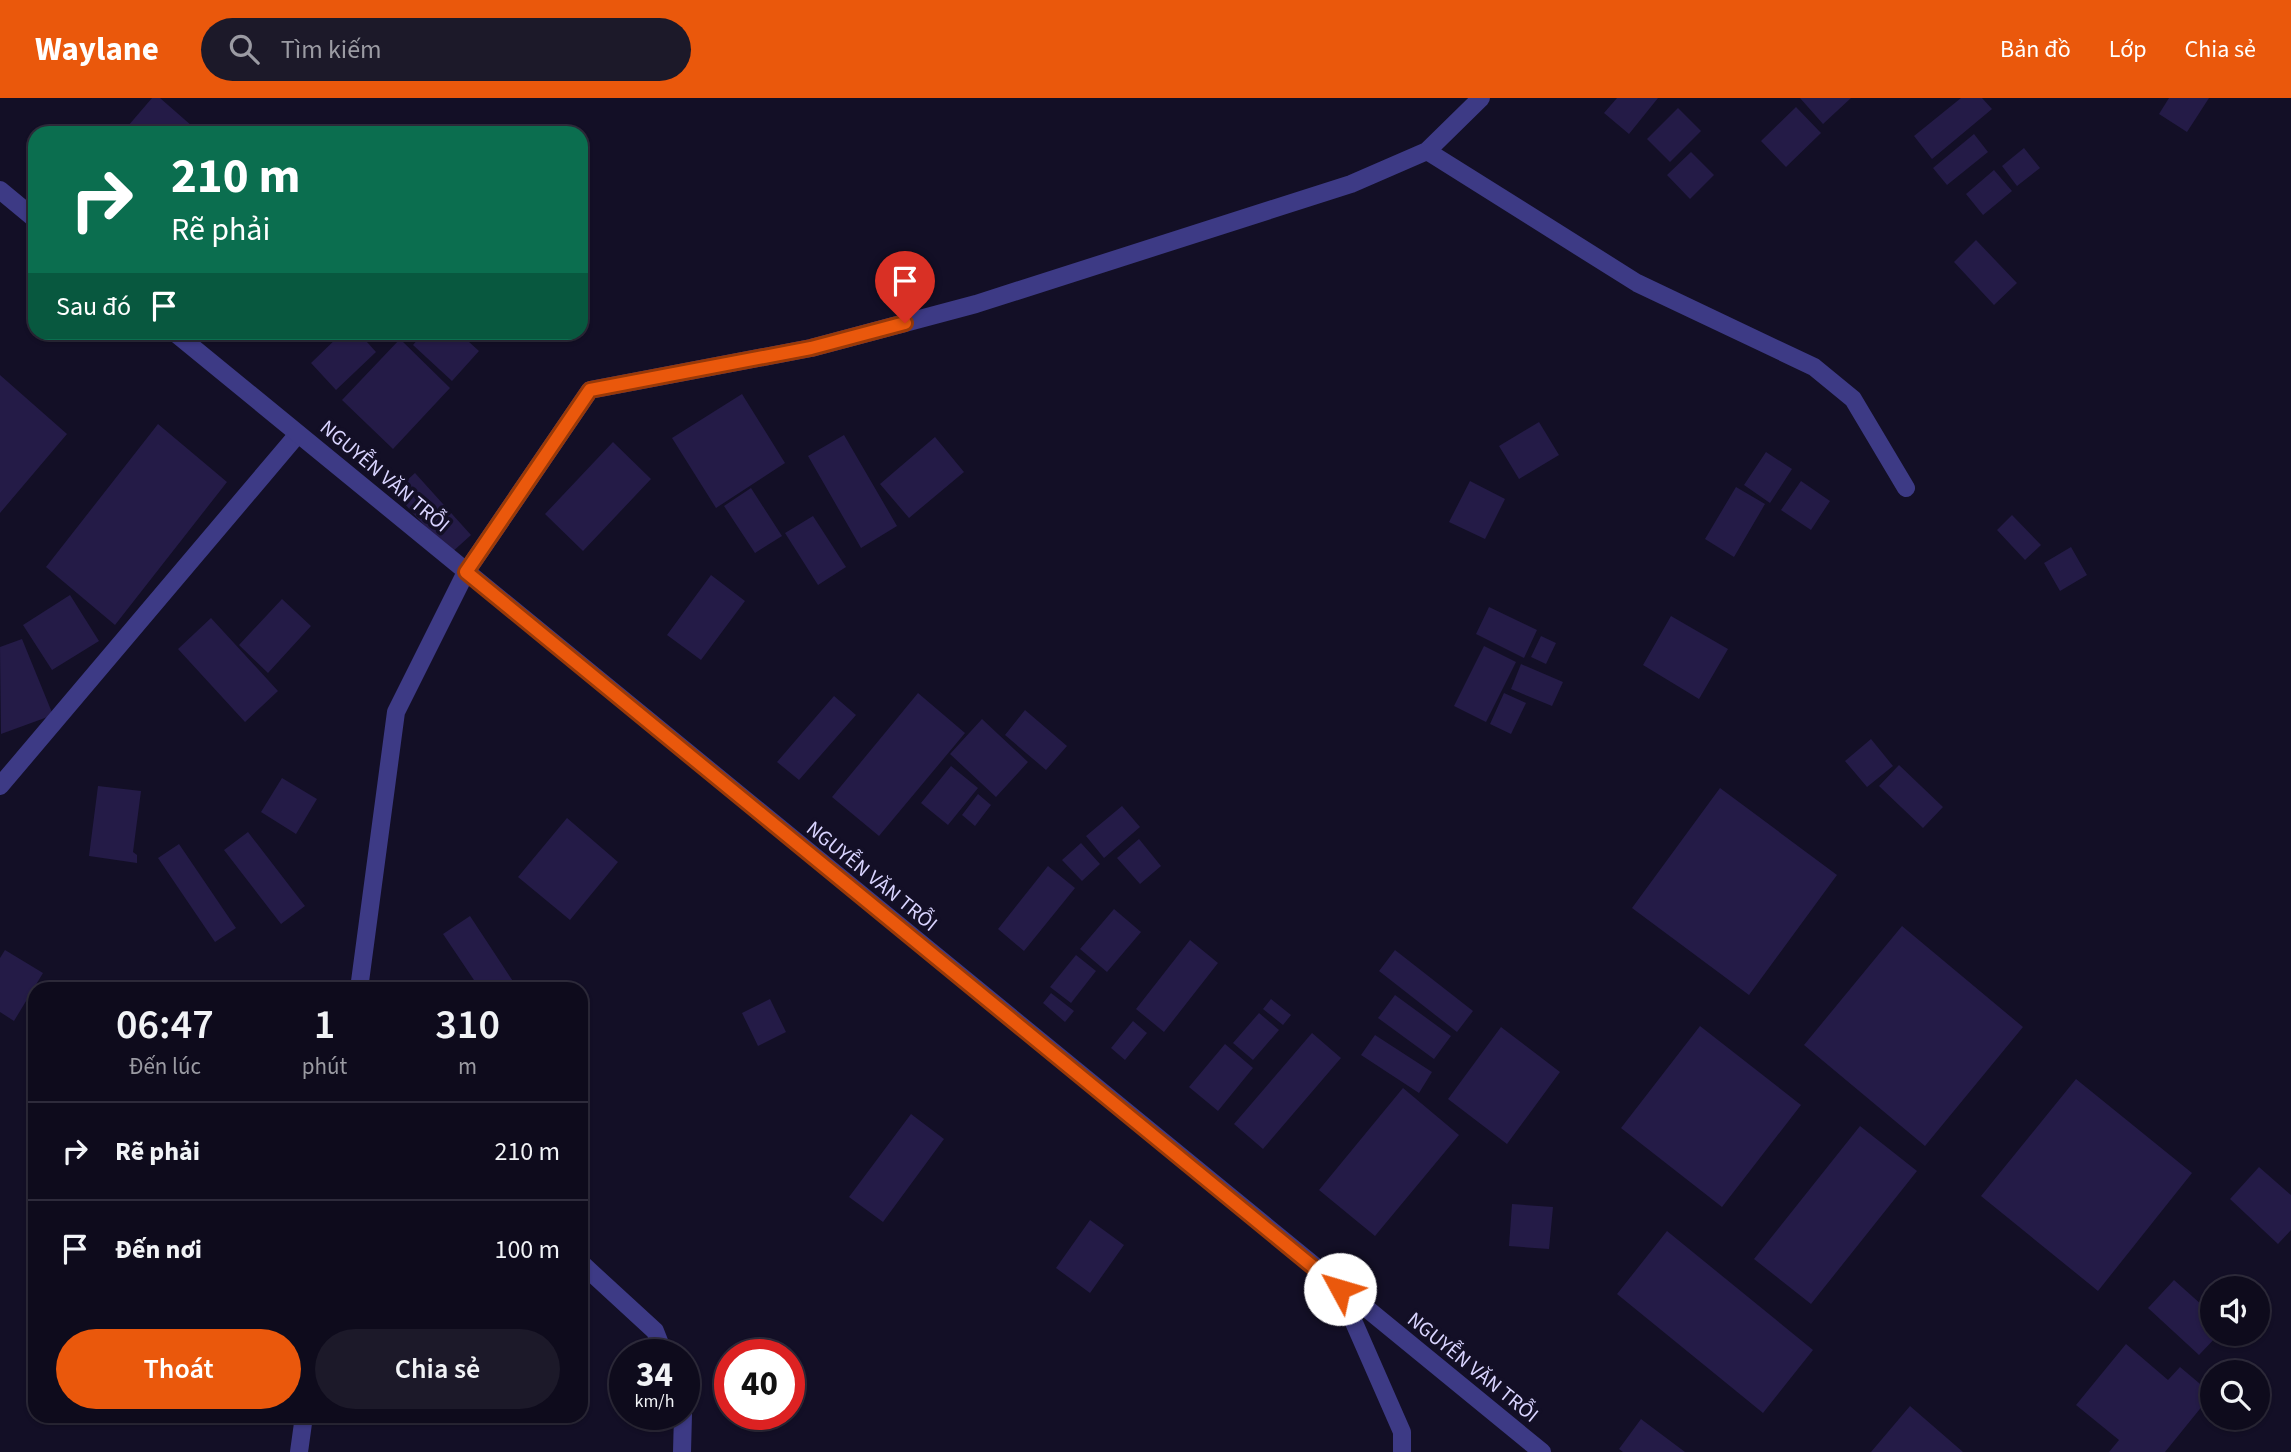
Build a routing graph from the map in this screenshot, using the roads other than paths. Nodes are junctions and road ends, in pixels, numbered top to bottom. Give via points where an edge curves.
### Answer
1 (1481, 98) edge
2 (1427, 151) junction
3 (0, 190) edge
4 (28, 213) edge
5 (184, 340) edge
6 (298, 434) junction
7 (1906, 488) dead end
8 (466, 572) junction
9 (0, 786) edge
10 (360, 982) edge
11 (588, 1269) edge
12 (1340, 1289) junction
13 (658, 1339) edge
14 (303, 1423) edge
15 (683, 1430) edge
16 (299, 1452) edge
17 (682, 1452) edge
18 (1402, 1452) edge
19 (1542, 1452) edge

1 - 2 street
2 - 7 street via 1637,283 1814,366 1853,399
2 - 8 street via 1351,184 976,304 811,348 590,390
3 - 4 street
5 - 6 street, NGUYỄN VĂN TRỖI
6 - 8 street, NGUYỄN VĂN TRỖI
6 - 9 street
8 - 10 street via 396,712
8 - 12 street, NGUYỄN VĂN TRỖI
11 - 13 street
12 - 18 street via 1402,1432
12 - 19 street, NGUYỄN VĂN TRỖI
14 - 16 street
15 - 17 street

